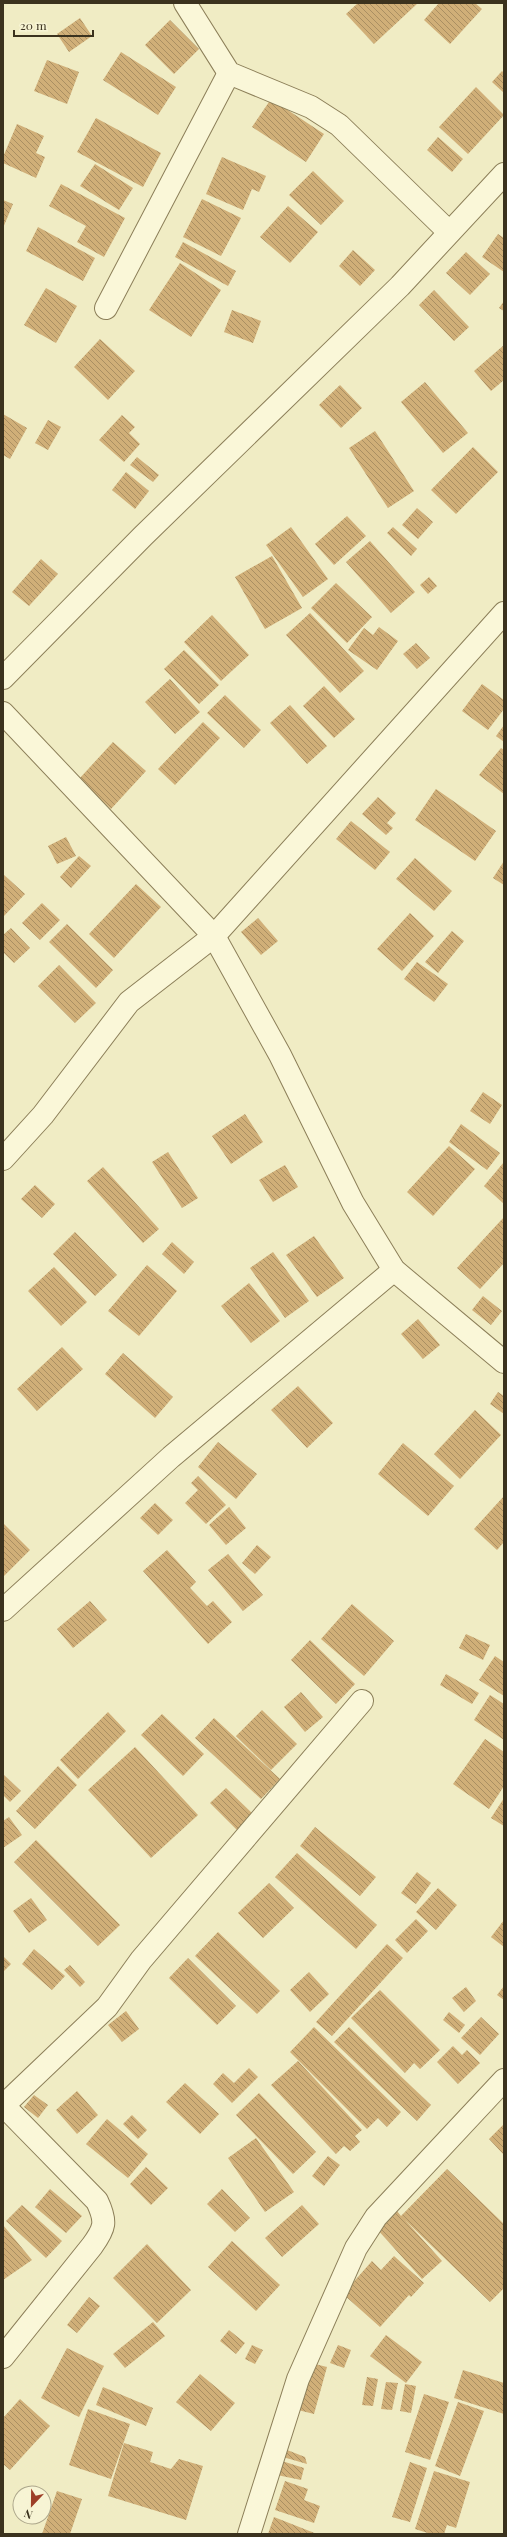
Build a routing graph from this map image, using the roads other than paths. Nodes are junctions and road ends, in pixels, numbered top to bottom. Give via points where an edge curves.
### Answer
1 (185, 3) edge
2 (229, 73) junction
3 (504, 174) edge
4 (449, 232) junction
5 (106, 308) dead end
6 (504, 613) edge
7 (3, 678) edge
8 (3, 713) edge
9 (214, 936) junction
10 (3, 1159) edge
11 (394, 1270) junction
12 (504, 1362) edge
13 (3, 1610) edge
14 (362, 1701) dead end
15 (504, 2080) edge
16 (3, 2106) edge
17 (3, 2357) edge
18 (249, 2534) edge

1 - 2 street
2 - 4 street via 311,107 339,125
2 - 5 street
3 - 4 street
4 - 7 street via 400,286 143,536
6 - 9 street
8 - 9 street
9 - 10 street via 129,1002 43,1115
9 - 11 street via 280,1055 353,1203
11 - 12 street
11 - 13 street via 171,1457
14 - 16 street via 141,1960 107,2007
15 - 18 street via 376,2217 356,2248 298,2379
16 - 17 street via 97,2201 105,2218 102,2233

